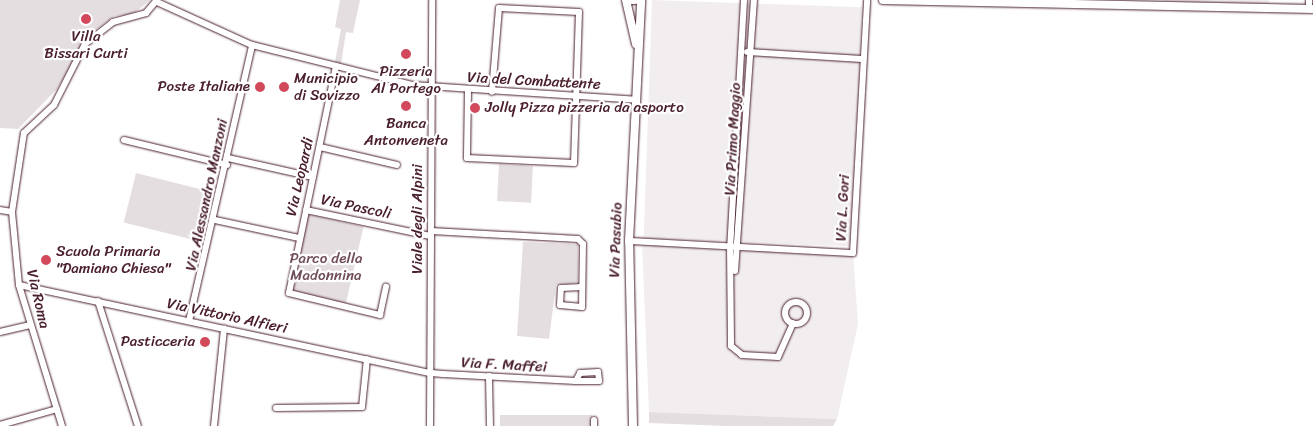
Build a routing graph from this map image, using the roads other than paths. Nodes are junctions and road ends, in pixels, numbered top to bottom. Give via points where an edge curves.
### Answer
1 (434, 0) edge
2 (626, 0) edge
3 (641, 0) edge
4 (744, 0) edge
5 (754, 0) edge
6 (867, 0) edge
7 (883, 0) edge
8 (900, 0) edge
9 (1309, 0) edge
10 (157, 1) edge
11 (1017, 2) edge
12 (1311, 9) edge
13 (252, 45) junction
14 (742, 52) junction
15 (751, 53) junction
16 (638, 55) junction
17 (863, 59) junction
18 (336, 66) junction
19 (431, 88) junction
20 (468, 91) junction
21 (492, 92) junction
22 (577, 97) junction
23 (636, 100) junction
24 (124, 140) dead end
25 (320, 146) junction
26 (227, 162) junction
27 (397, 165) dead end
28 (735, 168) junction
29 (744, 169) junction
30 (313, 177) junction
31 (0, 210) edge
32 (306, 210) junction
33 (12, 212) junction
34 (215, 220) junction
35 (431, 233) junction
36 (299, 238) junction
37 (628, 241) junction
38 (730, 247) junction
39 (740, 248) junction
40 (733, 280) junction
41 (19, 285) junction
42 (386, 287) dead end
43 (582, 288) junction
44 (98, 301) junction
45 (189, 321) junction
46 (793, 323) dead end
47 (30, 325) junction
48 (224, 329) junction
49 (0, 332) edge
50 (367, 359) junction
51 (431, 373) junction
52 (489, 376) junction
53 (576, 381) dead end
54 (276, 408) dead end
55 (56, 409) junction
56 (0, 425) edge
57 (62, 426) edge
58 (138, 426) edge
59 (214, 426) edge
60 (430, 426) edge
61 (490, 426) edge
62 (633, 426) edge

1 - 19 street, Viale degli Alpini
2 - 16 street, Via Pasubio
3 - 16 street, Via Pasubio
4 - 14 street, Via Primo Maggio
5 - 15 street, Via Primo Maggio
6 - 17 street, Via L. Gori
7 - 8 street
8 - 11 street
9 - 12 street
10 - 13 street, Via del Combattente
10 - 33 street, Via Roma via 146,13 113,22 85,44 54,105 24,133
11 - 12 street
13 - 18 street, Via del Combattente
13 - 26 street, Via Alessandro Manzoni
14 - 15 street
14 - 28 street, Via Primo Maggio
15 - 17 street
15 - 29 street, Via Primo Maggio
16 - 23 street, Via Pasubio
17 - 39 street, Via L. Gori via 853,253
18 - 19 street, Via del Combattente
18 - 25 street, Via Leopardi
19 - 20 street, Via del Combattente
19 - 35 street, Viale degli Alpini
20 - 21 street, Via del Combattente
20 - 22 street via 466,153 472,160 574,163
21 - 22 street, Via del Combattente
21 - 22 street via 499,8 579,12
22 - 23 street, Via del Combattente
23 - 37 street, Via Pasubio
24 - 26 street
25 - 27 street
25 - 30 street, Via Leopardi
26 - 30 street
26 - 34 street, Via Alessandro Manzoni
28 - 29 street
28 - 38 street, Via Primo Maggio
29 - 39 street, Via Primo Maggio
30 - 32 street, Via Leopardi
31 - 33 street
32 - 35 street, Via Pascoli
32 - 36 street, Via Leopardi
33 - 41 street, Via Roma
34 - 36 street
34 - 45 street, Via Alessandro Manzoni
35 - 43 street, Via Pascoli via 581,240
35 - 51 street, Viale degli Alpini
36 - 42 street, Via Leopardi via 289,293 380,315
37 - 38 street, Via L. Gori
37 - 62 street, Via Pasubio
38 - 39 street, Via L. Gori
38 - 40 street, Via Primo Maggio
39 - 40 street, Via Primo Maggio
40 - 46 street, Via Primo Maggio via 731,346 736,352 778,356
41 - 44 street, Via Vittorio Alfieri
41 - 47 street, Via Roma
43 - 43 street via 582,307 560,306 561,288
44 - 45 street, Via Vittorio Alfieri
44 - 58 street
45 - 48 street, Via Vittorio Alfieri
47 - 49 street
47 - 55 street, Via Roma
48 - 50 street, Via Vittorio Alfieri
48 - 59 street
50 - 51 street, Via Vittorio Alfieri
50 - 54 street via 362,407
51 - 52 street, Via F. Maffei
51 - 60 street, Viale degli Alpini
52 - 53 street, Via F. Maffei
52 - 61 street
55 - 56 street
55 - 57 street, Via Roma

